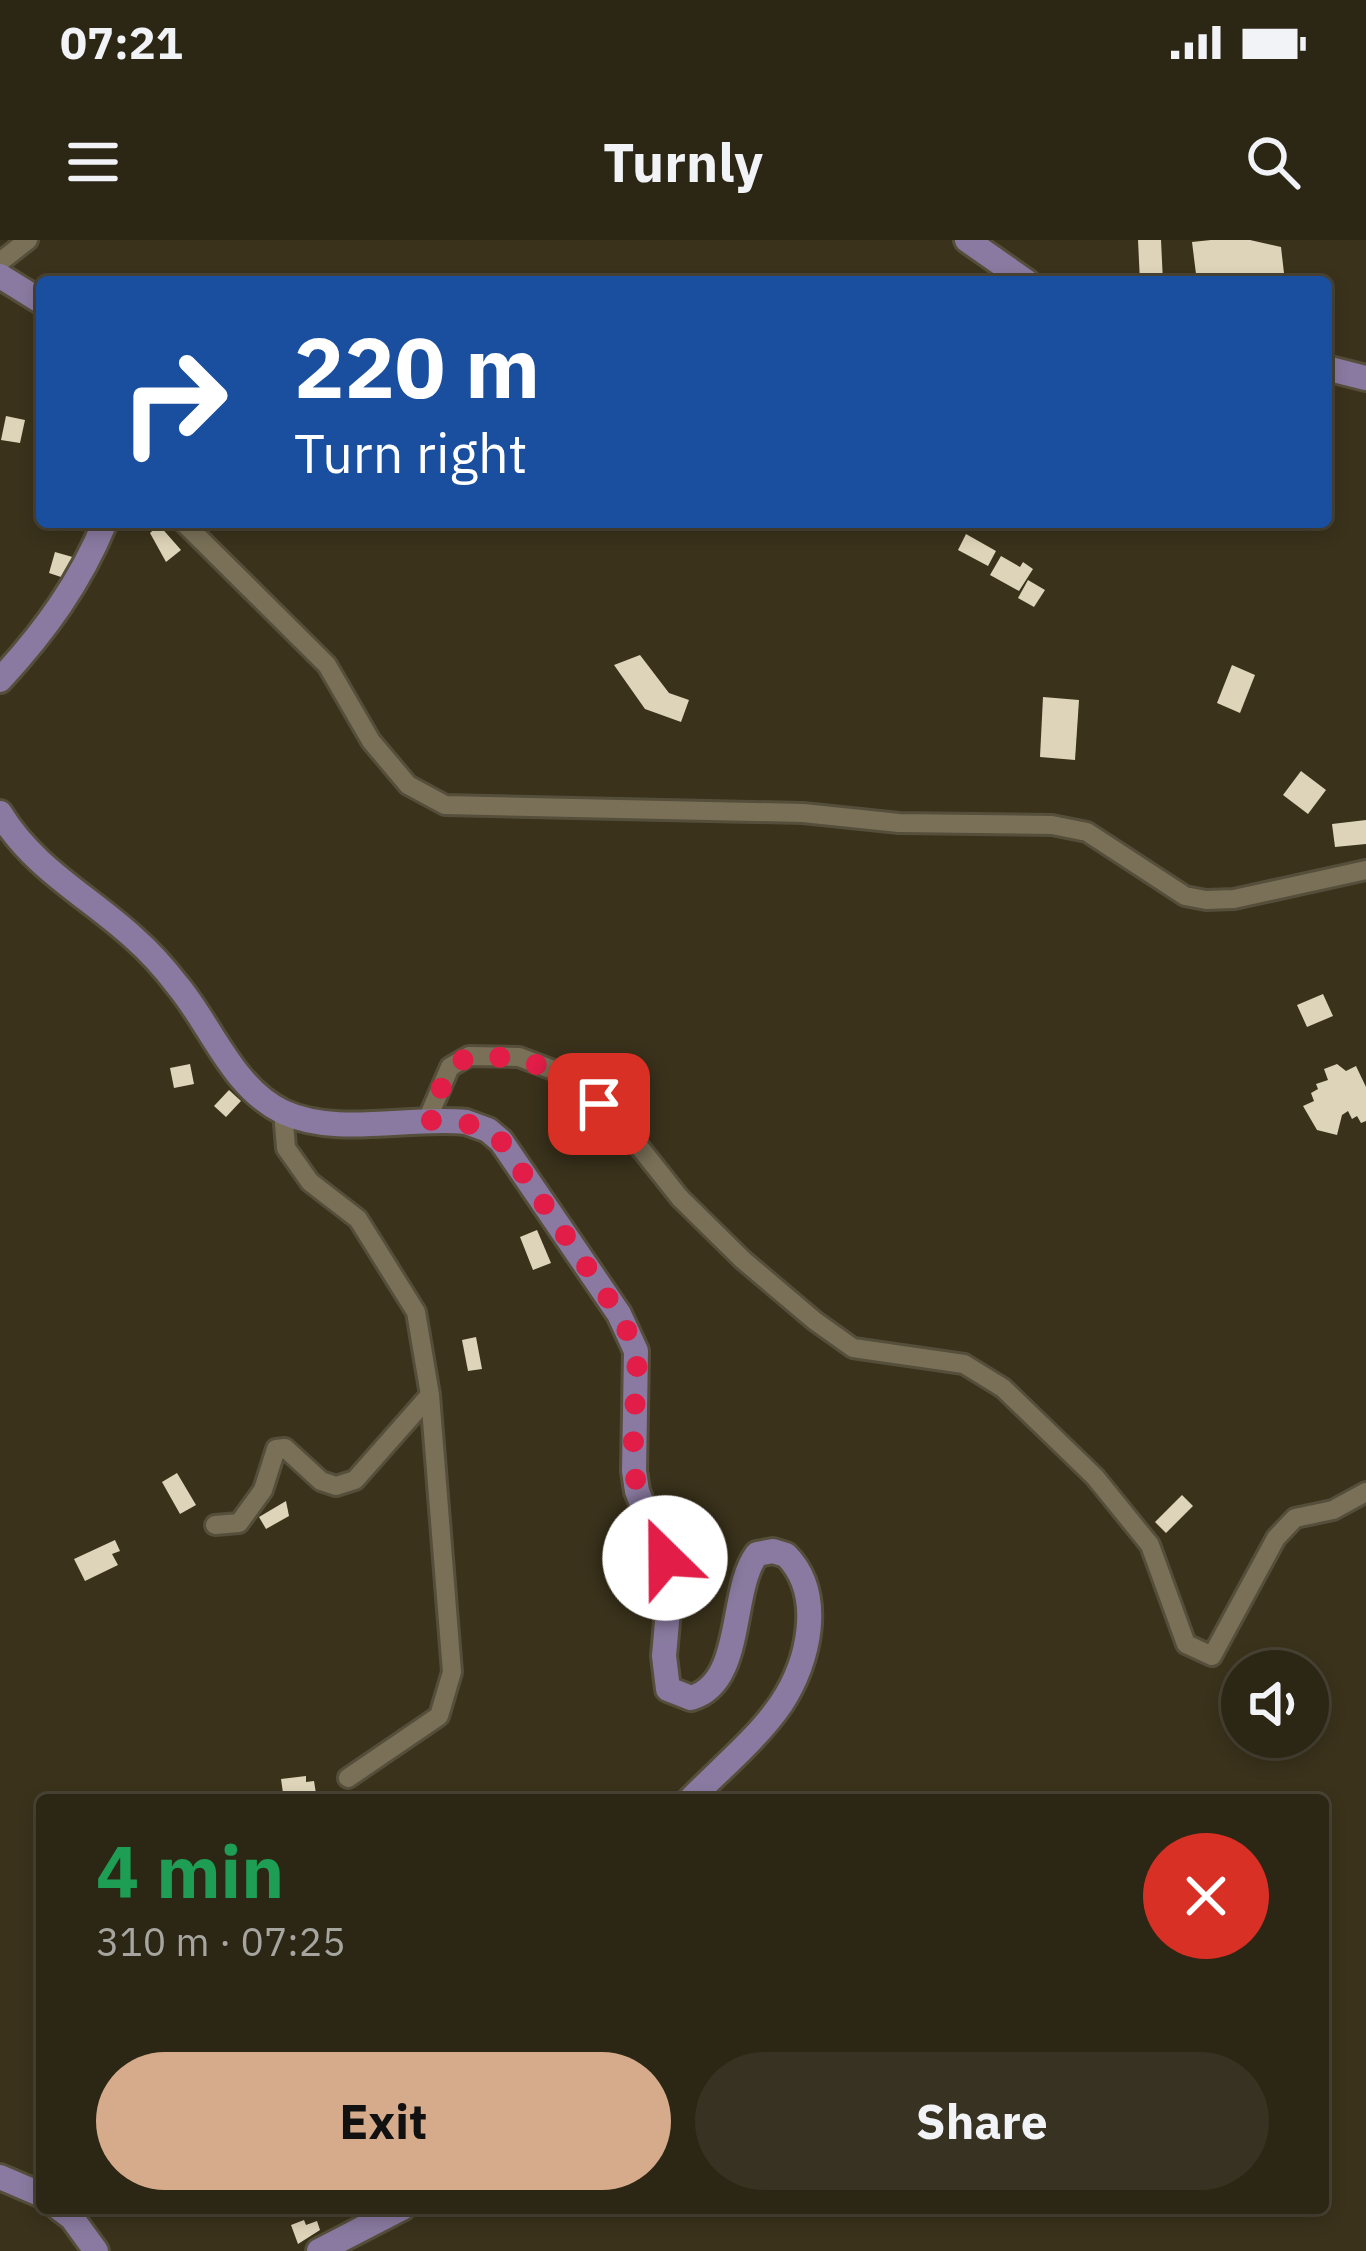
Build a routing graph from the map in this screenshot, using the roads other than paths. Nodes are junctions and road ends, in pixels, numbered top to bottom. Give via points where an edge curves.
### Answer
1 (28, 240) edge
2 (967, 240) edge
3 (0, 262) edge
4 (0, 276) edge
5 (1018, 276) edge
6 (36, 298) edge
7 (1332, 370) edge
8 (1366, 378) edge
9 (104, 528) edge
10 (189, 528) edge
11 (0, 680) edge
12 (0, 814) edge
13 (1366, 870) edge
14 (283, 1112) junction
15 (428, 1120) junction
16 (430, 1395) junction
17 (1366, 1492) edge
18 (215, 1525) dead end
19 (348, 1778) dead end
20 (696, 1794) edge
21 (0, 2177) edge
22 (36, 2192) edge
23 (67, 2214) edge
24 (390, 2214) edge
25 (96, 2251) edge
26 (319, 2251) edge

1 - 3 street
2 - 5 main road
4 - 6 main road
7 - 8 main road
9 - 11 main road via 57,614
10 - 13 street via 327,665 371,741 408,785 445,805 1052,825 1087,832 1185,896 1206,900
12 - 14 main road via 52,875 136,939 181,989 225,1058
14 - 15 main road via 309,1120
14 - 16 street via 286,1148 310,1182 358,1219 416,1312
15 - 17 street via 450,1067 470,1056 519,1058 572,1078 680,1198 815,1321 854,1348 964,1364 1003,1388 1095,1477 1150,1545 1186,1644 1212,1656 1276,1538 1295,1518
15 - 20 main road via 477,1125 501,1141 630,1337 638,1382 634,1471 670,1576 668,1689 691,1699 716,1680 758,1553 786,1555 804,1586 808,1638 790,1689
16 - 18 street via 355,1480 321,1481 285,1448 276,1449 263,1490 239,1523
16 - 19 street via 452,1672 439,1716
21 - 22 main road
23 - 25 main road
24 - 26 main road

